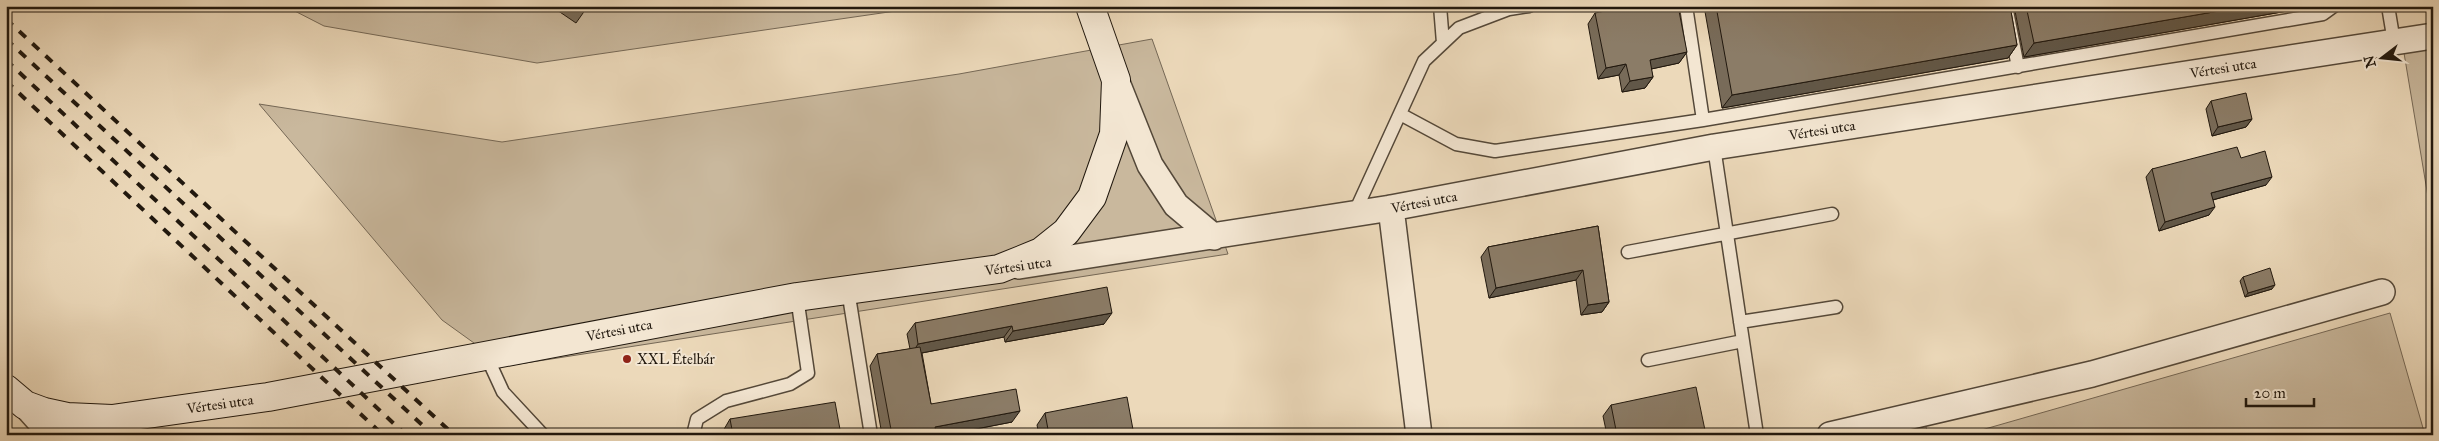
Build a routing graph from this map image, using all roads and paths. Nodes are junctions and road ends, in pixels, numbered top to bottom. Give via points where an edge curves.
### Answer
1 (1090, 6) edge
2 (1440, 6) edge
3 (1529, 6) edge
4 (1686, 6) edge
5 (2006, 6) edge
6 (2334, 6) edge
7 (2388, 6) edge
8 (2433, 36) edge
9 (1443, 42) junction
10 (2394, 42) junction
11 (2018, 67) junction
12 (1116, 80) junction
13 (1400, 114) junction
14 (1703, 120) junction
15 (1714, 147) junction
16 (1391, 208) junction
17 (1354, 214) junction
18 (1832, 214) dead end
19 (1727, 234) junction
20 (1214, 236) junction
21 (1628, 252) dead end
22 (999, 269) junction
23 (848, 290) junction
24 (2382, 292) dead end
25 (797, 296) junction
26 (1836, 307) dead end
27 (1740, 322) junction
28 (1743, 341) junction
29 (486, 355) junction
30 (1648, 360) dead end
31 (16, 397) edge
32 (52, 435) edge
33 (543, 435) edge
34 (693, 435) edge
35 (871, 435) edge
36 (1419, 435) edge
37 (1757, 435) edge
38 (1830, 435) edge

1 - 12 street
2 - 9 lane
3 - 9 lane via 1509,9 1459,28
4 - 14 lane
5 - 11 lane
6 - 11 lane via 2323,14
7 - 10 lane
8 - 10 street, Vértesi utca
9 - 13 lane via 1424,61
10 - 15 street, Vértesi utca
11 - 14 lane
12 - 20 street via 1150,165 1176,204
12 - 22 street via 1114,134 1092,196 1066,232 1041,252
13 - 14 lane via 1456,144 1495,152
13 - 17 lane
15 - 16 street, Vértesi utca
15 - 19 lane
16 - 17 street, Vértesi utca
16 - 36 street
17 - 20 street, Vértesi utca
18 - 19 lane
19 - 21 lane
19 - 27 lane
20 - 22 street, Vértesi utca
22 - 23 street, Vértesi utca
23 - 25 street, Vértesi utca
23 - 35 lane
24 - 38 street via 2092,374
25 - 29 street, Vértesi utca
25 - 34 lane via 808,373 790,384 726,401 697,419
26 - 27 lane
27 - 28 lane
28 - 30 lane
28 - 37 lane
29 - 31 street, Vértesi utca via 268,397 112,418 67,417
29 - 33 lane via 503,392
31 - 32 street

